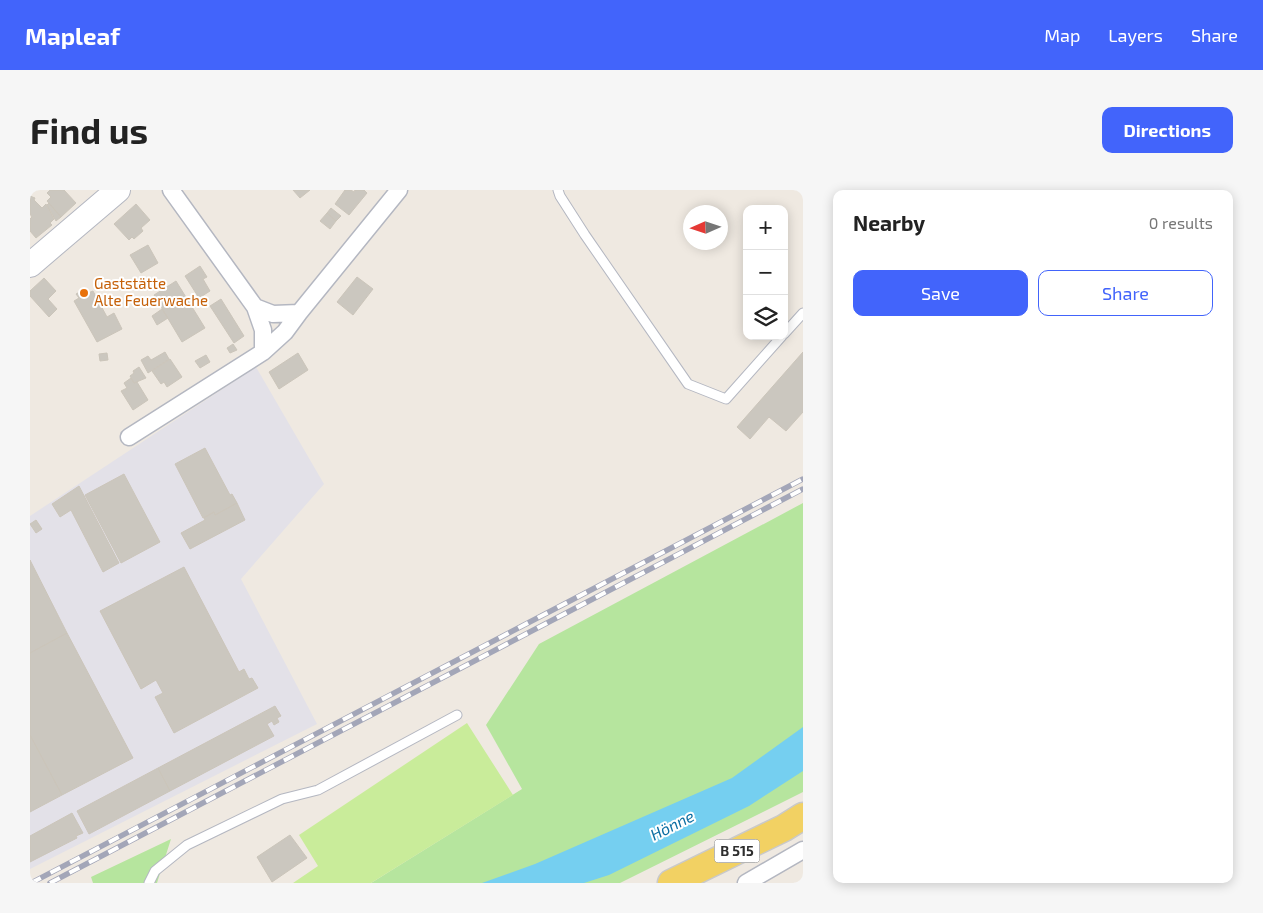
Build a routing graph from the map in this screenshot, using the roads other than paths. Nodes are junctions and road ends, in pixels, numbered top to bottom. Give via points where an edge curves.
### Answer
1 (118, 190) edge
2 (171, 190) edge
3 (398, 190) edge
4 (558, 190) edge
5 (30, 265) edge
6 (255, 307) junction
7 (299, 313) junction
8 (803, 313) edge
9 (788, 330) edge
10 (779, 340) edge
11 (263, 352) junction
12 (129, 437) dead end
13 (458, 715) dead end
14 (803, 816) edge
15 (803, 850) edge
16 (149, 883) edge
17 (671, 883) edge
18 (746, 883) edge

1 - 5 main road
2 - 6 street
3 - 7 street
4 - 10 lane via 584,235 688,384 726,399
6 - 7 street via 273,314
6 - 11 street via 263,330
7 - 11 street via 285,332
8 - 9 lane
11 - 12 street
13 - 16 lane via 318,790 282,799 187,845 155,871
14 - 17 main road, B 515
15 - 18 street

